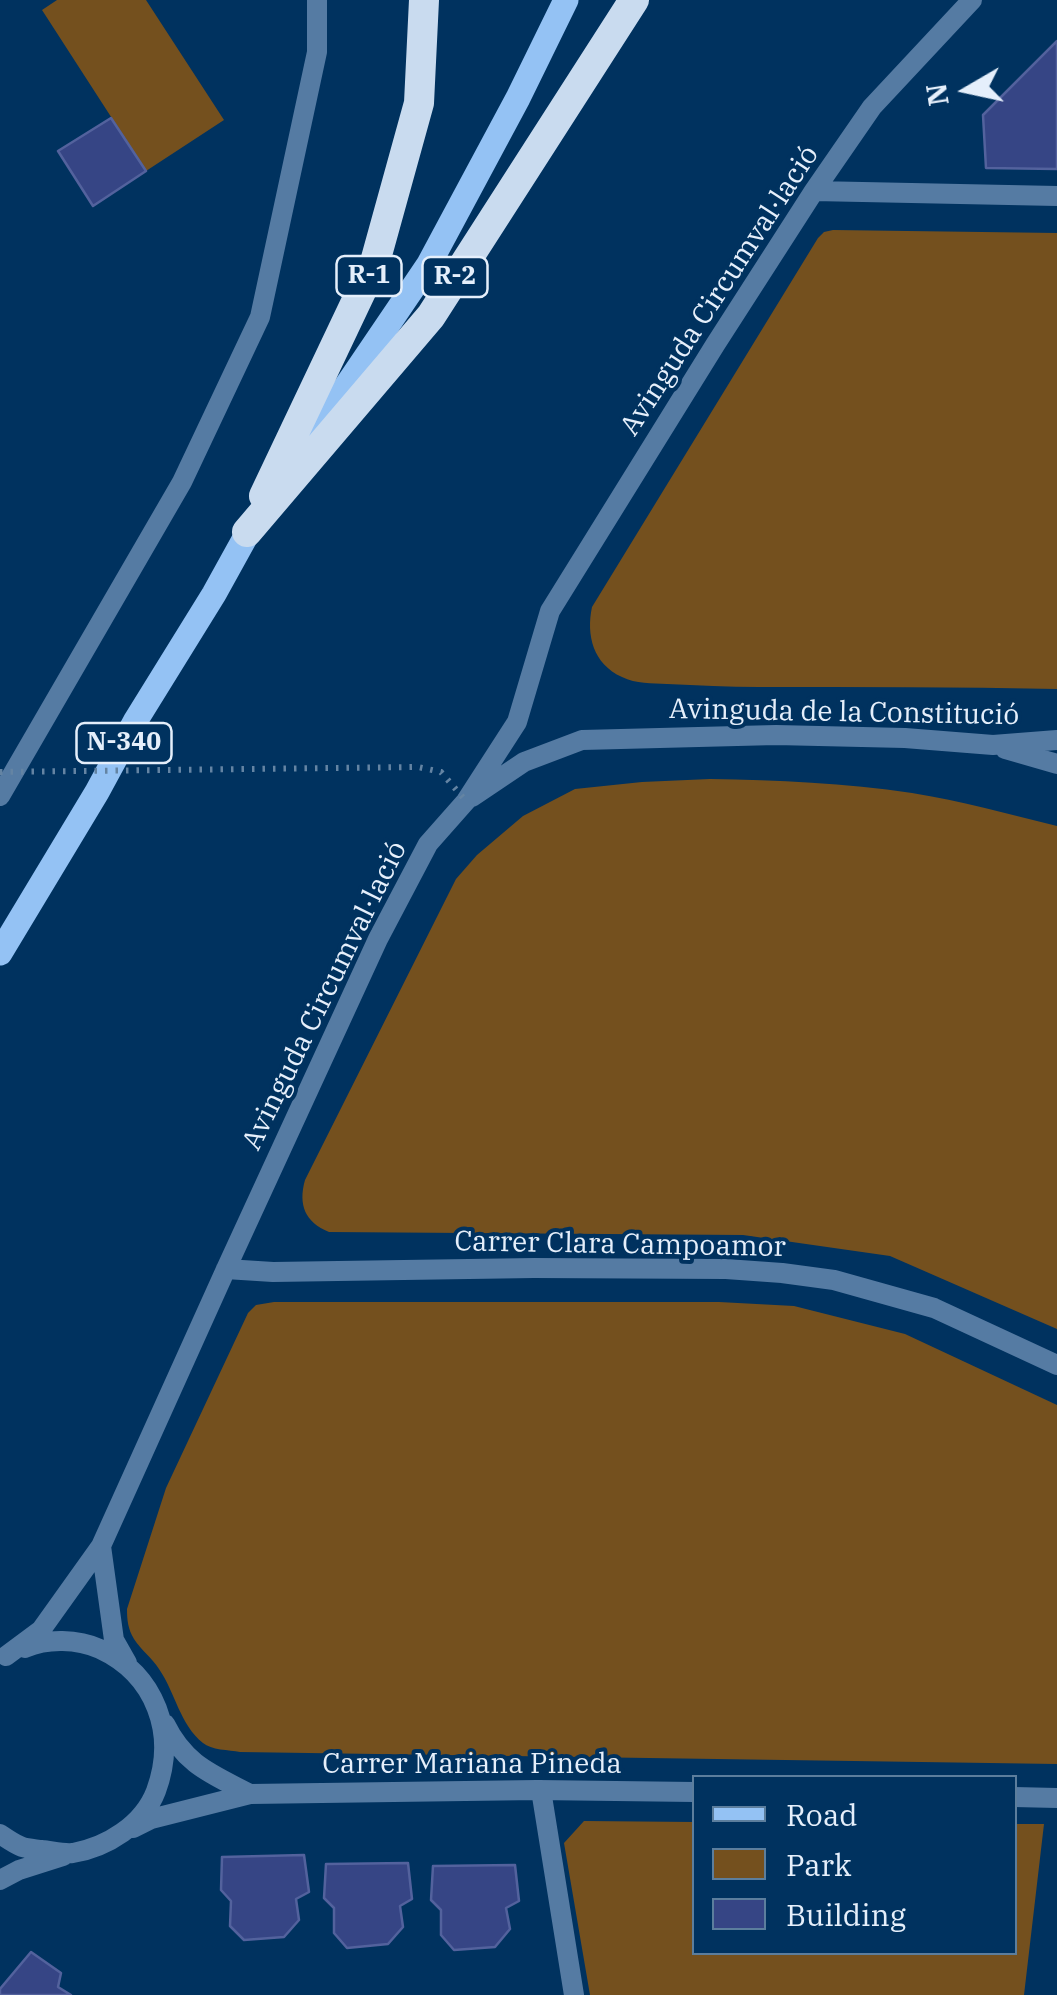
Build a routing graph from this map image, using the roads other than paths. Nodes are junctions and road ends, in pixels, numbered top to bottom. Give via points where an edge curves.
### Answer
1 (317, 0) edge
2 (424, 0) edge
3 (566, 0) edge
4 (634, 0) edge
5 (972, 0) edge
6 (814, 191) junction
7 (1057, 196) edge
8 (247, 532) junction
9 (1057, 740) edge
10 (994, 745) junction
11 (1057, 764) edge
12 (0, 796) edge
13 (466, 801) junction
14 (0, 953) edge
15 (226, 1269) junction
16 (1057, 1365) edge
17 (101, 1546) junction
18 (3, 1658) edge
19 (134, 1673) junction
20 (159, 1711) junction
21 (542, 1790) junction
22 (692, 1792) edge
23 (250, 1794) junction
24 (1017, 1797) edge
25 (1057, 1798) edge
26 (0, 1834) edge
27 (114, 1838) junction
28 (70, 1854) junction
29 (0, 1880) edge
30 (574, 1995) edge

1 - 12 street via 317,52 260,316 182,482
2 - 8 highway, R-1 via 419,103 375,262
3 - 8 main road, N-340 via 429,264
4 - 8 highway, R-2 via 431,316
5 - 6 street, Avinguda Circumval·lació via 872,108
6 - 7 street
6 - 13 street, Avinguda Circumval·lació via 550,611 517,722
8 - 14 main road, N-340
9 - 10 street, Avinguda de la Constitució
10 - 11 street
10 - 13 street, Avinguda de la Constitució via 776,735 582,740 524,762
13 - 15 street, Avinguda Circumval·lació via 428,844 378,940
15 - 16 street, Carrer Clara Campoamor via 782,1273 934,1308
15 - 17 street, Avinguda Circumval·lació
17 - 18 street, Avinguda Circumval·lació via 41,1630
17 - 19 street via 114,1640
18 - 19 street via 33,1644 90,1645
19 - 20 street
20 - 23 street via 194,1765
20 - 27 street via 166,1747 156,1793 134,1824
21 - 22 street, Carrer Mariana Pineda
21 - 23 street, Carrer Mariana Pineda
21 - 30 street
23 - 27 street via 150,1819
24 - 25 street
26 - 28 street via 21,1847
27 - 28 street
28 - 29 street

